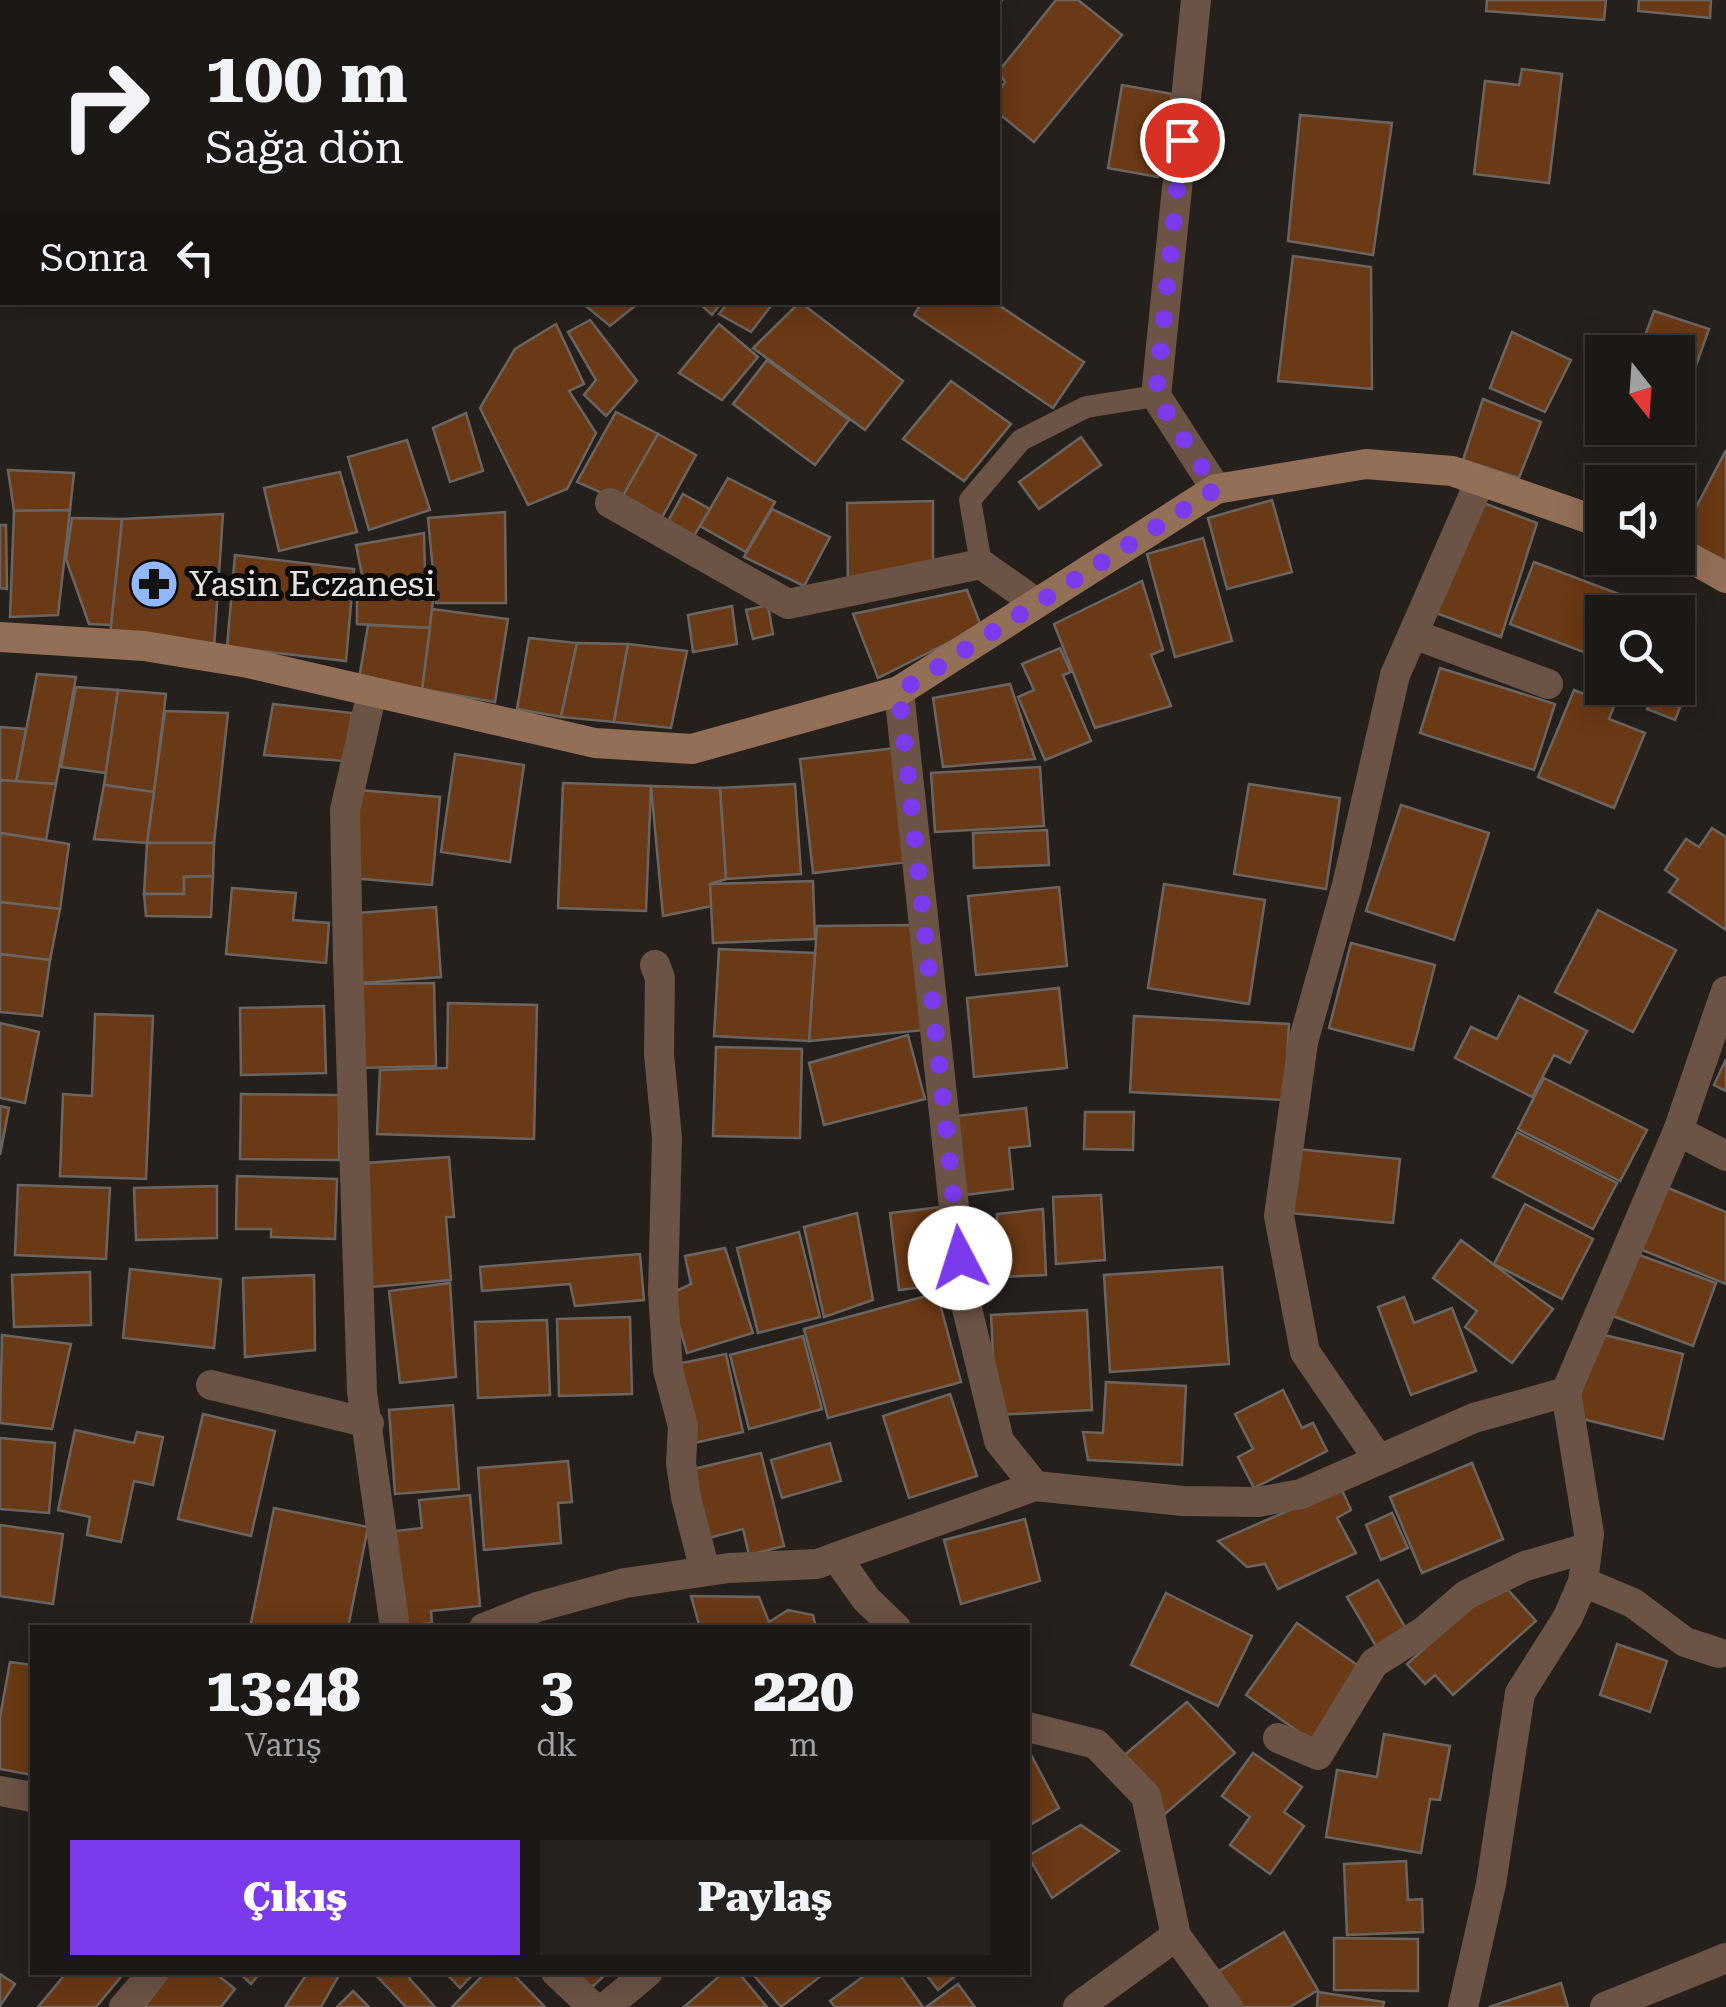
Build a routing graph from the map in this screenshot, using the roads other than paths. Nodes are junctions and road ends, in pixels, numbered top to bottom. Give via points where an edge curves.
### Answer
1 (1196, 0) edge
2 (1156, 396) junction
3 (1480, 482) junction
4 (1216, 489) junction
5 (610, 502) dead end
6 (1585, 516) edge
7 (1695, 561) edge
8 (981, 564) junction
9 (1726, 578) edge
10 (1036, 602) junction
11 (1416, 635) junction
12 (0, 637) edge
13 (1548, 684) dead end
14 (372, 692) junction
15 (899, 692) junction
16 (655, 964) dead end
17 (1726, 992) edge
18 (1678, 1131) junction
19 (1726, 1156) edge
20 (211, 1386) dead end
21 (1566, 1392) junction
22 (369, 1423) junction
23 (1379, 1460) junction
24 (1035, 1486) junction
25 (1587, 1548) junction
26 (837, 1558) junction
27 (705, 1571) junction
28 (1583, 1582) junction
29 (395, 1625) edge
30 (492, 1625) edge
31 (893, 1625) edge
32 (1719, 1653) dead end
33 (1030, 1727) edge
34 (1278, 1738) dead end
35 (0, 1791) edge
36 (30, 1797) edge
37 (1176, 1936) junction
38 (1726, 1958) edge
39 (151, 1975) edge
40 (559, 1975) edge
41 (644, 1975) edge
42 (124, 2007) edge
43 (593, 2007) edge
44 (606, 2007) edge
45 (1078, 2007) edge
46 (1228, 2007) edge
47 (1463, 2007) edge
48 (1605, 2007) edge

1 - 2 street
2 - 4 street
2 - 8 lane via 1086,408 1021,440 970,500
3 - 4 street via 1452,471 1366,464
3 - 6 street
3 - 11 street
4 - 10 street
5 - 8 street via 788,604
7 - 9 street
8 - 10 street
10 - 15 street
11 - 13 street
11 - 23 street via 1395,675 1303,1042 1279,1216 1305,1352
12 - 14 street via 144,646
14 - 15 street via 595,743 692,748
14 - 22 street via 345,810 362,1392
15 - 24 street via 963,1292 1000,1441
16 - 27 street via 667,1138 668,1370 682,1426 686,1497
17 - 18 street
18 - 19 street
18 - 21 street
20 - 22 street
21 - 23 street via 1474,1418
21 - 25 street
22 - 29 street
23 - 24 street via 1300,1494 1258,1502 1183,1502
24 - 26 street
25 - 28 street
25 - 34 street via 1525,1566 1466,1594 1424,1632 1374,1663 1318,1756
26 - 27 street
26 - 31 street
27 - 30 street via 625,1582
28 - 32 street via 1633,1603 1685,1642
28 - 47 street via 1520,1693 1491,1884
33 - 37 street via 1096,1744 1146,1796
35 - 36 street
37 - 45 street
37 - 46 street
38 - 48 street
39 - 42 street
40 - 43 street
41 - 44 street

